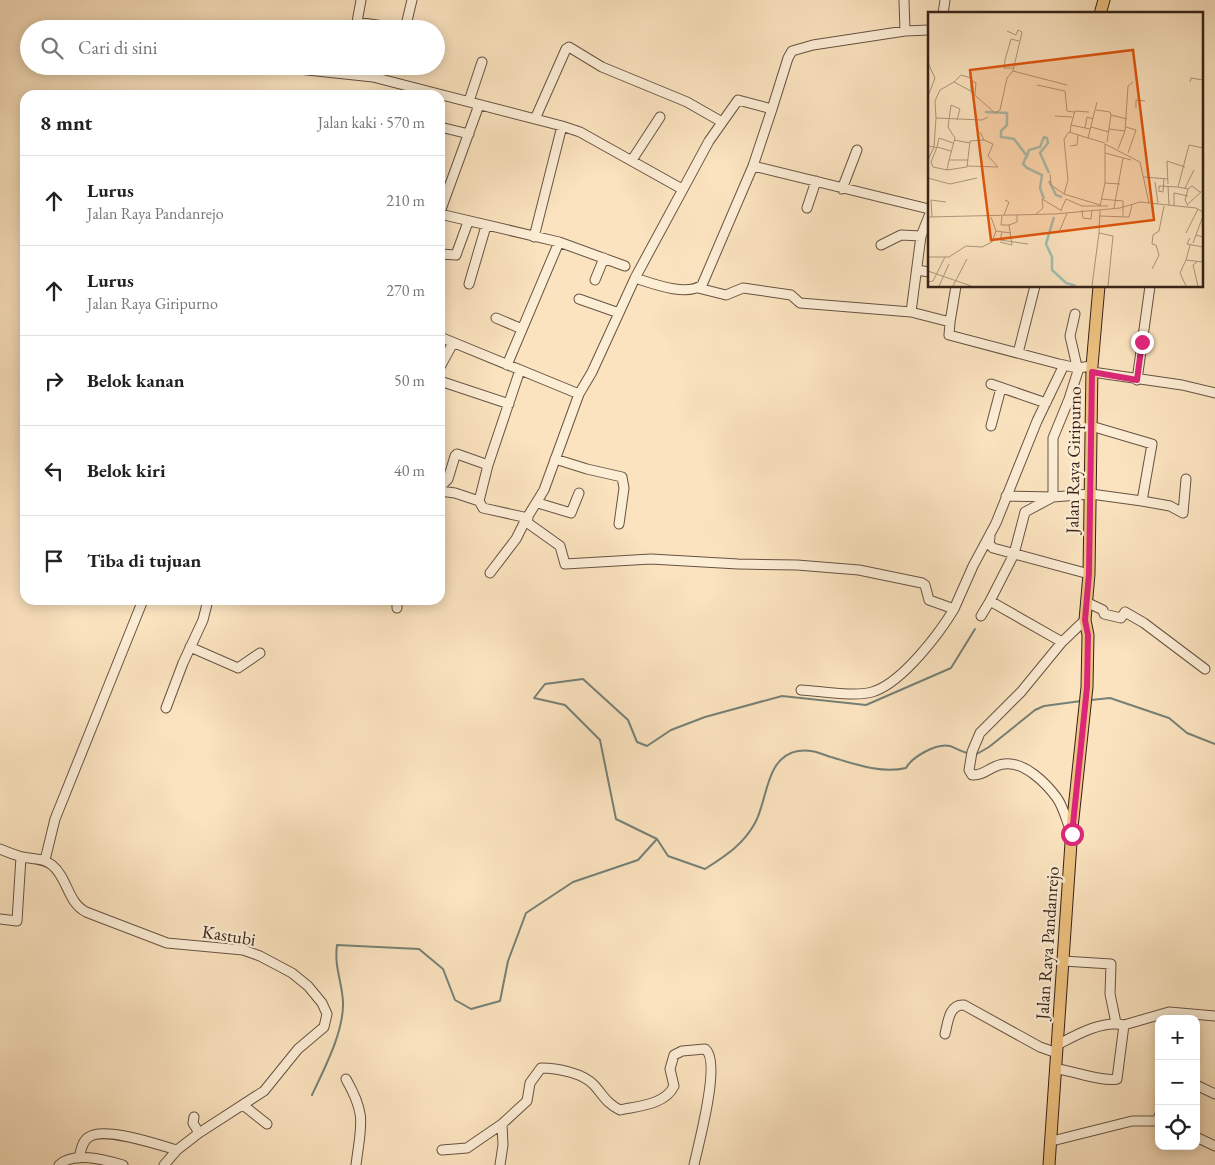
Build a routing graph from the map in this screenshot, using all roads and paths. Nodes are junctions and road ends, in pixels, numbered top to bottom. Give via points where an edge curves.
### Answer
1 (361, 0) edge
2 (412, 0) edge
3 (904, 0) edge
4 (357, 20) edge
5 (406, 20) edge
6 (928, 30) edge
7 (905, 31) junction
8 (482, 62) dead end
9 (363, 75) edge
10 (366, 76) joint
11 (413, 90) edge
12 (445, 97) edge
13 (469, 101) junction
14 (479, 105) junction
15 (772, 109) junction
16 (660, 116) dead end
17 (535, 119) junction
18 (722, 122) junction
19 (562, 126) junction
20 (445, 128) edge
21 (469, 134) junction
22 (858, 150) dead end
23 (632, 160) junction
24 (753, 166) junction
25 (816, 181) junction
26 (682, 188) junction
27 (842, 188) junction
28 (445, 199) edge
29 (807, 208) dead end
30 (928, 210) edge
31 (445, 215) edge
32 (928, 219) edge
33 (468, 222) junction
34 (486, 226) junction
35 (922, 236) junction
36 (534, 237) junction
37 (559, 242) junction
38 (881, 245) dead end
39 (445, 254) edge
40 (604, 258) junction
41 (624, 266) dead end
42 (917, 270) junction
43 (928, 272) edge
44 (634, 278) junction
45 (594, 280) dead end
46 (469, 284) dead end
47 (698, 288) junction
48 (956, 288) edge
49 (1034, 288) edge
50 (1099, 288) edge
51 (1150, 288) edge
52 (579, 299) dead end
53 (911, 312) junction
54 (619, 313) junction
55 (1075, 314) dead end
56 (496, 318) dead end
57 (950, 322) junction
58 (522, 329) junction
59 (445, 339) edge
60 (453, 343) junction
61 (1018, 353) junction
62 (445, 358) edge
63 (507, 365) junction
64 (1072, 367) junction
65 (1092, 369) junction
66 (520, 370) junction
67 (1137, 380) junction
68 (445, 384) edge
69 (991, 384) dead end
70 (1001, 388) junction
71 (1215, 393) edge
72 (579, 394) junction
73 (1046, 403) junction
74 (509, 404) junction
75 (991, 426) dead end
76 (1090, 426) junction
77 (555, 458) junction
78 (488, 465) junction
79 (1186, 479) dead end
80 (445, 483) edge
81 (445, 490) edge
82 (579, 493) dead end
83 (1091, 494) junction
84 (1006, 496) junction
85 (1051, 497) junction
86 (479, 501) junction
87 (1142, 502) junction
88 (538, 504) junction
89 (527, 520) junction
90 (619, 524) dead end
91 (992, 533) junction
92 (1012, 554) junction
93 (490, 573) dead end
94 (1089, 574) junction
95 (990, 601) junction
96 (1086, 602) junction
97 (141, 605) edge
98 (207, 605) edge
99 (954, 609) junction
100 (981, 616) dead end
101 (1085, 620) junction
102 (1088, 635) joint
103 (1062, 642) junction
104 (190, 647) junction
105 (260, 653) dead end
106 (1205, 669) dead end
107 (801, 690) dead end
108 (166, 708) dead end
109 (1072, 834) junction
110 (0, 849) edge
111 (21, 856) junction
112 (45, 860) junction
113 (0, 919) edge
114 (1063, 961) junction
115 (1155, 1015) edge
116 (1157, 1015) edge
117 (1180, 1015) edge
118 (1200, 1016) edge
119 (1215, 1016) edge
120 (1120, 1024) junction
121 (945, 1034) dead end
122 (1057, 1049) junction
123 (1056, 1069) junction
124 (346, 1079) dead end
125 (1200, 1087) edge
126 (1215, 1094) edge
127 (243, 1105) junction
128 (194, 1117) dead end
129 (1155, 1119) edge
130 (267, 1124) dead end
131 (502, 1124) junction
132 (199, 1133) junction
133 (1052, 1140) junction
134 (1200, 1140) edge
135 (1215, 1146) edge
136 (177, 1150) junction
137 (442, 1150) dead end
138 (79, 1158) junction
139 (59, 1165) edge
140 (122, 1165) edge
141 (164, 1165) edge
142 (356, 1165) edge
143 (500, 1165) edge
144 (694, 1165) edge
145 (1049, 1165) edge

1 - 4 street
2 - 5 street
3 - 7 street
6 - 7 street
7 - 15 street via 793,50
8 - 13 street
9 - 10 street
10 - 11 street
12 - 13 street
13 - 14 street
14 - 17 street
14 - 21 street
15 - 18 street via 738,100
15 - 24 street
16 - 23 street
17 - 18 street via 569,47 602,68 681,99
17 - 19 street
18 - 26 street
19 - 23 street
19 - 36 street
20 - 21 street
21 - 28 street
22 - 27 street
23 - 26 street
24 - 25 street
24 - 47 street via 703,283
25 - 27 street
25 - 29 street
26 - 44 street
27 - 30 street
31 - 33 street
32 - 35 street
33 - 34 street
33 - 39 street via 456,255
34 - 36 street
34 - 46 street
35 - 38 street via 901,235
35 - 42 street
36 - 37 street
37 - 40 street
37 - 58 street
40 - 41 street
40 - 45 street
42 - 43 street
42 - 53 street
44 - 47 street via 670,289
44 - 54 street
47 - 53 street via 726,295 743,288 791,295 800,303
48 - 57 street
49 - 61 street
50 - 65 main road, Jalan Raya Giripurno
51 - 67 street
52 - 54 street
53 - 57 street
54 - 72 street
55 - 64 street via 1070,336
56 - 58 street
57 - 61 street via 949,334
58 - 63 street
59 - 60 street
60 - 62 street
60 - 63 street
61 - 64 street
63 - 66 street
64 - 65 street
64 - 73 street
64 - 85 street via 1073,390 1053,438
65 - 67 street
65 - 76 main road, Jalan Raya Giripurno
66 - 72 street
66 - 74 street
67 - 71 street
68 - 74 street
69 - 70 street
70 - 73 street
70 - 75 street
72 - 77 street
73 - 84 street
74 - 78 street
76 - 83 main road, Jalan Raya Giripurno
76 - 87 street via 1152,444
77 - 88 street
77 - 90 street via 622,476 624,488
78 - 80 street via 456,455
78 - 86 street
79 - 87 street via 1183,513 1173,506
81 - 86 street
82 - 88 street via 571,514
83 - 85 street
83 - 87 street
83 - 94 main road, Jalan Raya Giripurno
84 - 85 street
84 - 91 street
85 - 92 street via 1026,512
86 - 89 street via 483,508
88 - 89 street
89 - 93 street
89 - 99 street via 560,546 567,564 651,559 859,570 922,583 929,600
91 - 92 street via 989,544
91 - 99 street
92 - 94 street
92 - 95 street
94 - 96 main road, Jalan Raya Giripurno
95 - 100 street
95 - 103 street
96 - 101 main road, Jalan Raya Giripurno
96 - 106 street via 1104,614 1121,618 1126,612
97 - 112 street via 55,819
98 - 104 street
99 - 107 street via 938,635 901,673 877,690 854,693
101 - 102 main road, Jalan Raya Giripurno
101 - 103 street
102 - 109 main road, Jalan Raya Pandanrejo via 1085,726
103 - 109 street via 1021,692 980,733 970,765 972,775 981,776 1003,764 1020,766 1031,772 1058,799
104 - 105 street via 238,668
104 - 108 street
109 - 114 main road, Jalan Raya Pandanrejo
110 - 111 street
111 - 112 street
111 - 113 street via 17,921
112 - 127 street, Kastubi via 57,869 74,902 86,912 167,943 243,950 292,973 322,1003 327,1014 326,1023 285,1063 264,1091
114 - 120 street via 1111,964 1110,994
114 - 122 main road, Jalan Raya Pandanrejo
115 - 120 street
116 - 117 street via 1169,1012
118 - 119 street
120 - 122 street via 1076,1036
120 - 123 street via 1117,1079 1100,1079
121 - 122 street via 953,1008 964,1005 1040,1047
122 - 123 main road, Jalan Raya Pandanrejo
123 - 133 main road, Jalan Raya Pandanrejo
124 - 142 street via 361,1115
125 - 126 street
127 - 130 street
127 - 132 street, Kastubi
128 - 132 street via 193,1123
129 - 133 street via 1132,1121
131 - 137 street via 467,1148
131 - 143 street
131 - 144 street via 527,1101 530,1083 541,1068 563,1070 594,1084 608,1103 620,1110 665,1097 674,1086 670,1069 674,1056 682,1051 705,1049 710,1056 709,1097
132 - 136 street, Kastubi
133 - 145 main road, Jalan Raya Pandanrejo
134 - 135 street
136 - 138 street via 135,1138 98,1133 84,1142
136 - 141 street, Kastubi
138 - 139 street via 65,1160
138 - 140 street

